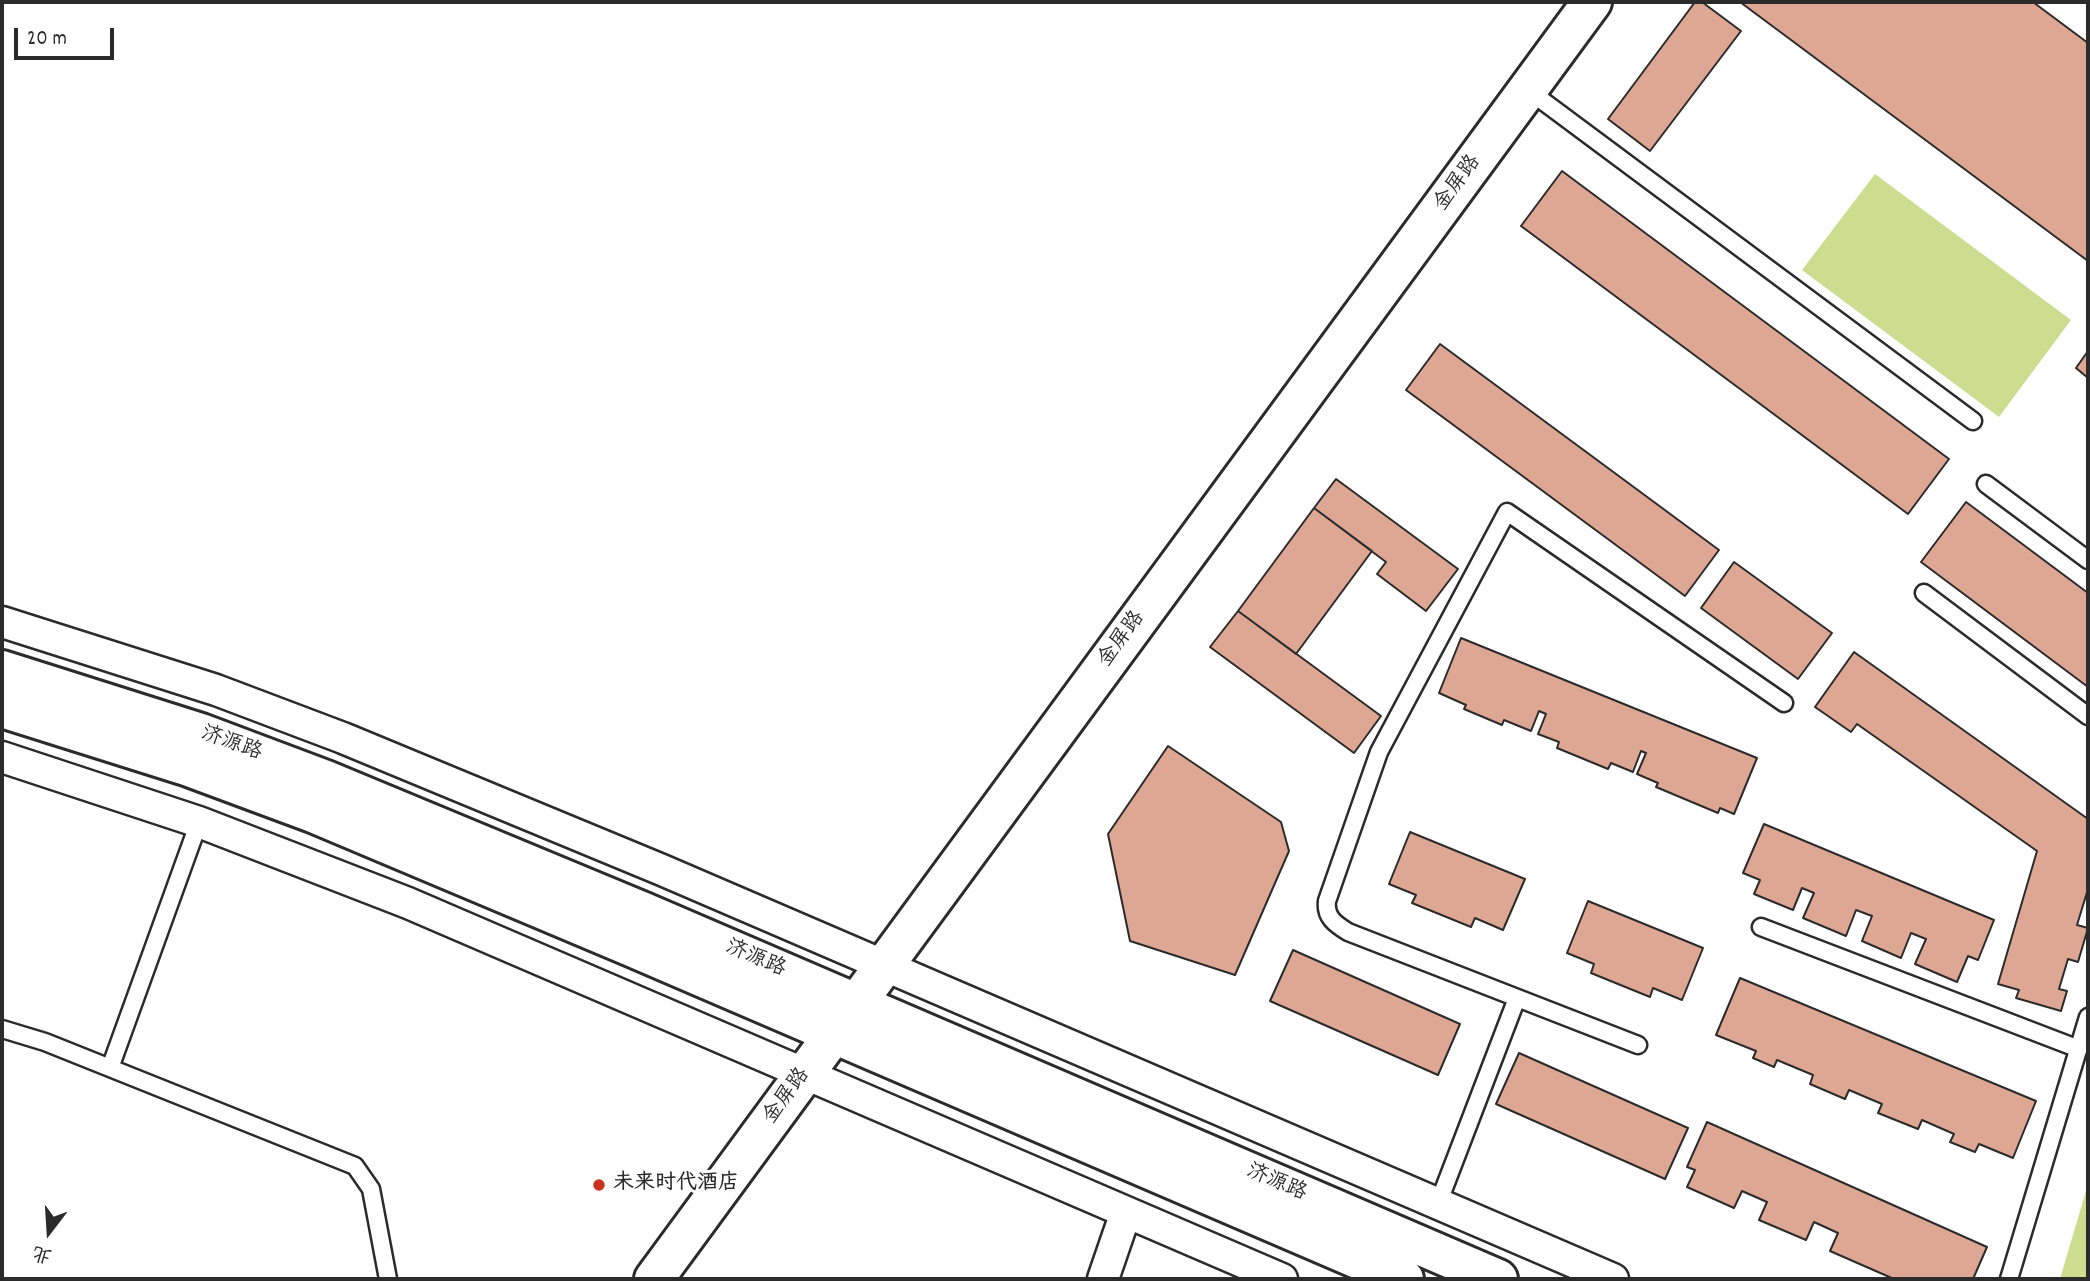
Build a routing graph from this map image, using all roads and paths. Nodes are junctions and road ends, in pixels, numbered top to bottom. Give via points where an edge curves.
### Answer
1 (1592, 2) edge
2 (1528, 90) junction
3 (1973, 421) dead end
4 (1986, 484) dead end
5 (2088, 560) edge
6 (1924, 593) dead end
7 (2, 622) edge
8 (2, 670) edge
9 (1784, 703) dead end
10 (2, 708) edge
11 (2088, 716) edge
12 (2, 757) edge
13 (199, 822) junction
14 (1760, 927) dead end
15 (884, 966) junction
16 (1517, 998) junction
17 (856, 1003) junction
18 (2088, 1017) edge
19 (2, 1029) edge
20 (834, 1034) junction
21 (1638, 1045) dead end
22 (2078, 1049) junction
23 (110, 1068) junction
24 (805, 1074) junction
25 (1438, 1204) junction
26 (1126, 1212) junction
27 (388, 1279) edge
28 (654, 1279) edge
29 (1103, 1279) edge
30 (1282, 1279) edge
31 (1404, 1279) edge
32 (1498, 1279) edge
33 (1613, 1279) edge
34 (2009, 1279) edge

1 - 2 main road, 金屏路
2 - 3 lane
2 - 15 main road, 金屏路
4 - 5 lane
6 - 11 lane
7 - 15 street via 216,690 343,738
8 - 17 main road, 济源路 via 201,733 314,776
9 - 16 lane via 1507,512 1379,752 1326,911 1333,923 1348,932
10 - 20 main road, 济源路 via 189,767 313,813
12 - 13 street
13 - 23 lane
13 - 24 street via 408,903
14 - 22 lane
15 - 17 main road, 金屏路
15 - 25 street
16 - 21 lane
16 - 25 lane
17 - 20 main road, 金屏路
17 - 32 main road, 济源路
18 - 22 lane
19 - 23 lane
20 - 24 main road, 金屏路
20 - 31 main road, 济源路
22 - 34 lane
23 - 27 lane via 355,1166 371,1189
24 - 26 street
24 - 28 main road, 金屏路
25 - 33 street
26 - 29 street
26 - 30 street

